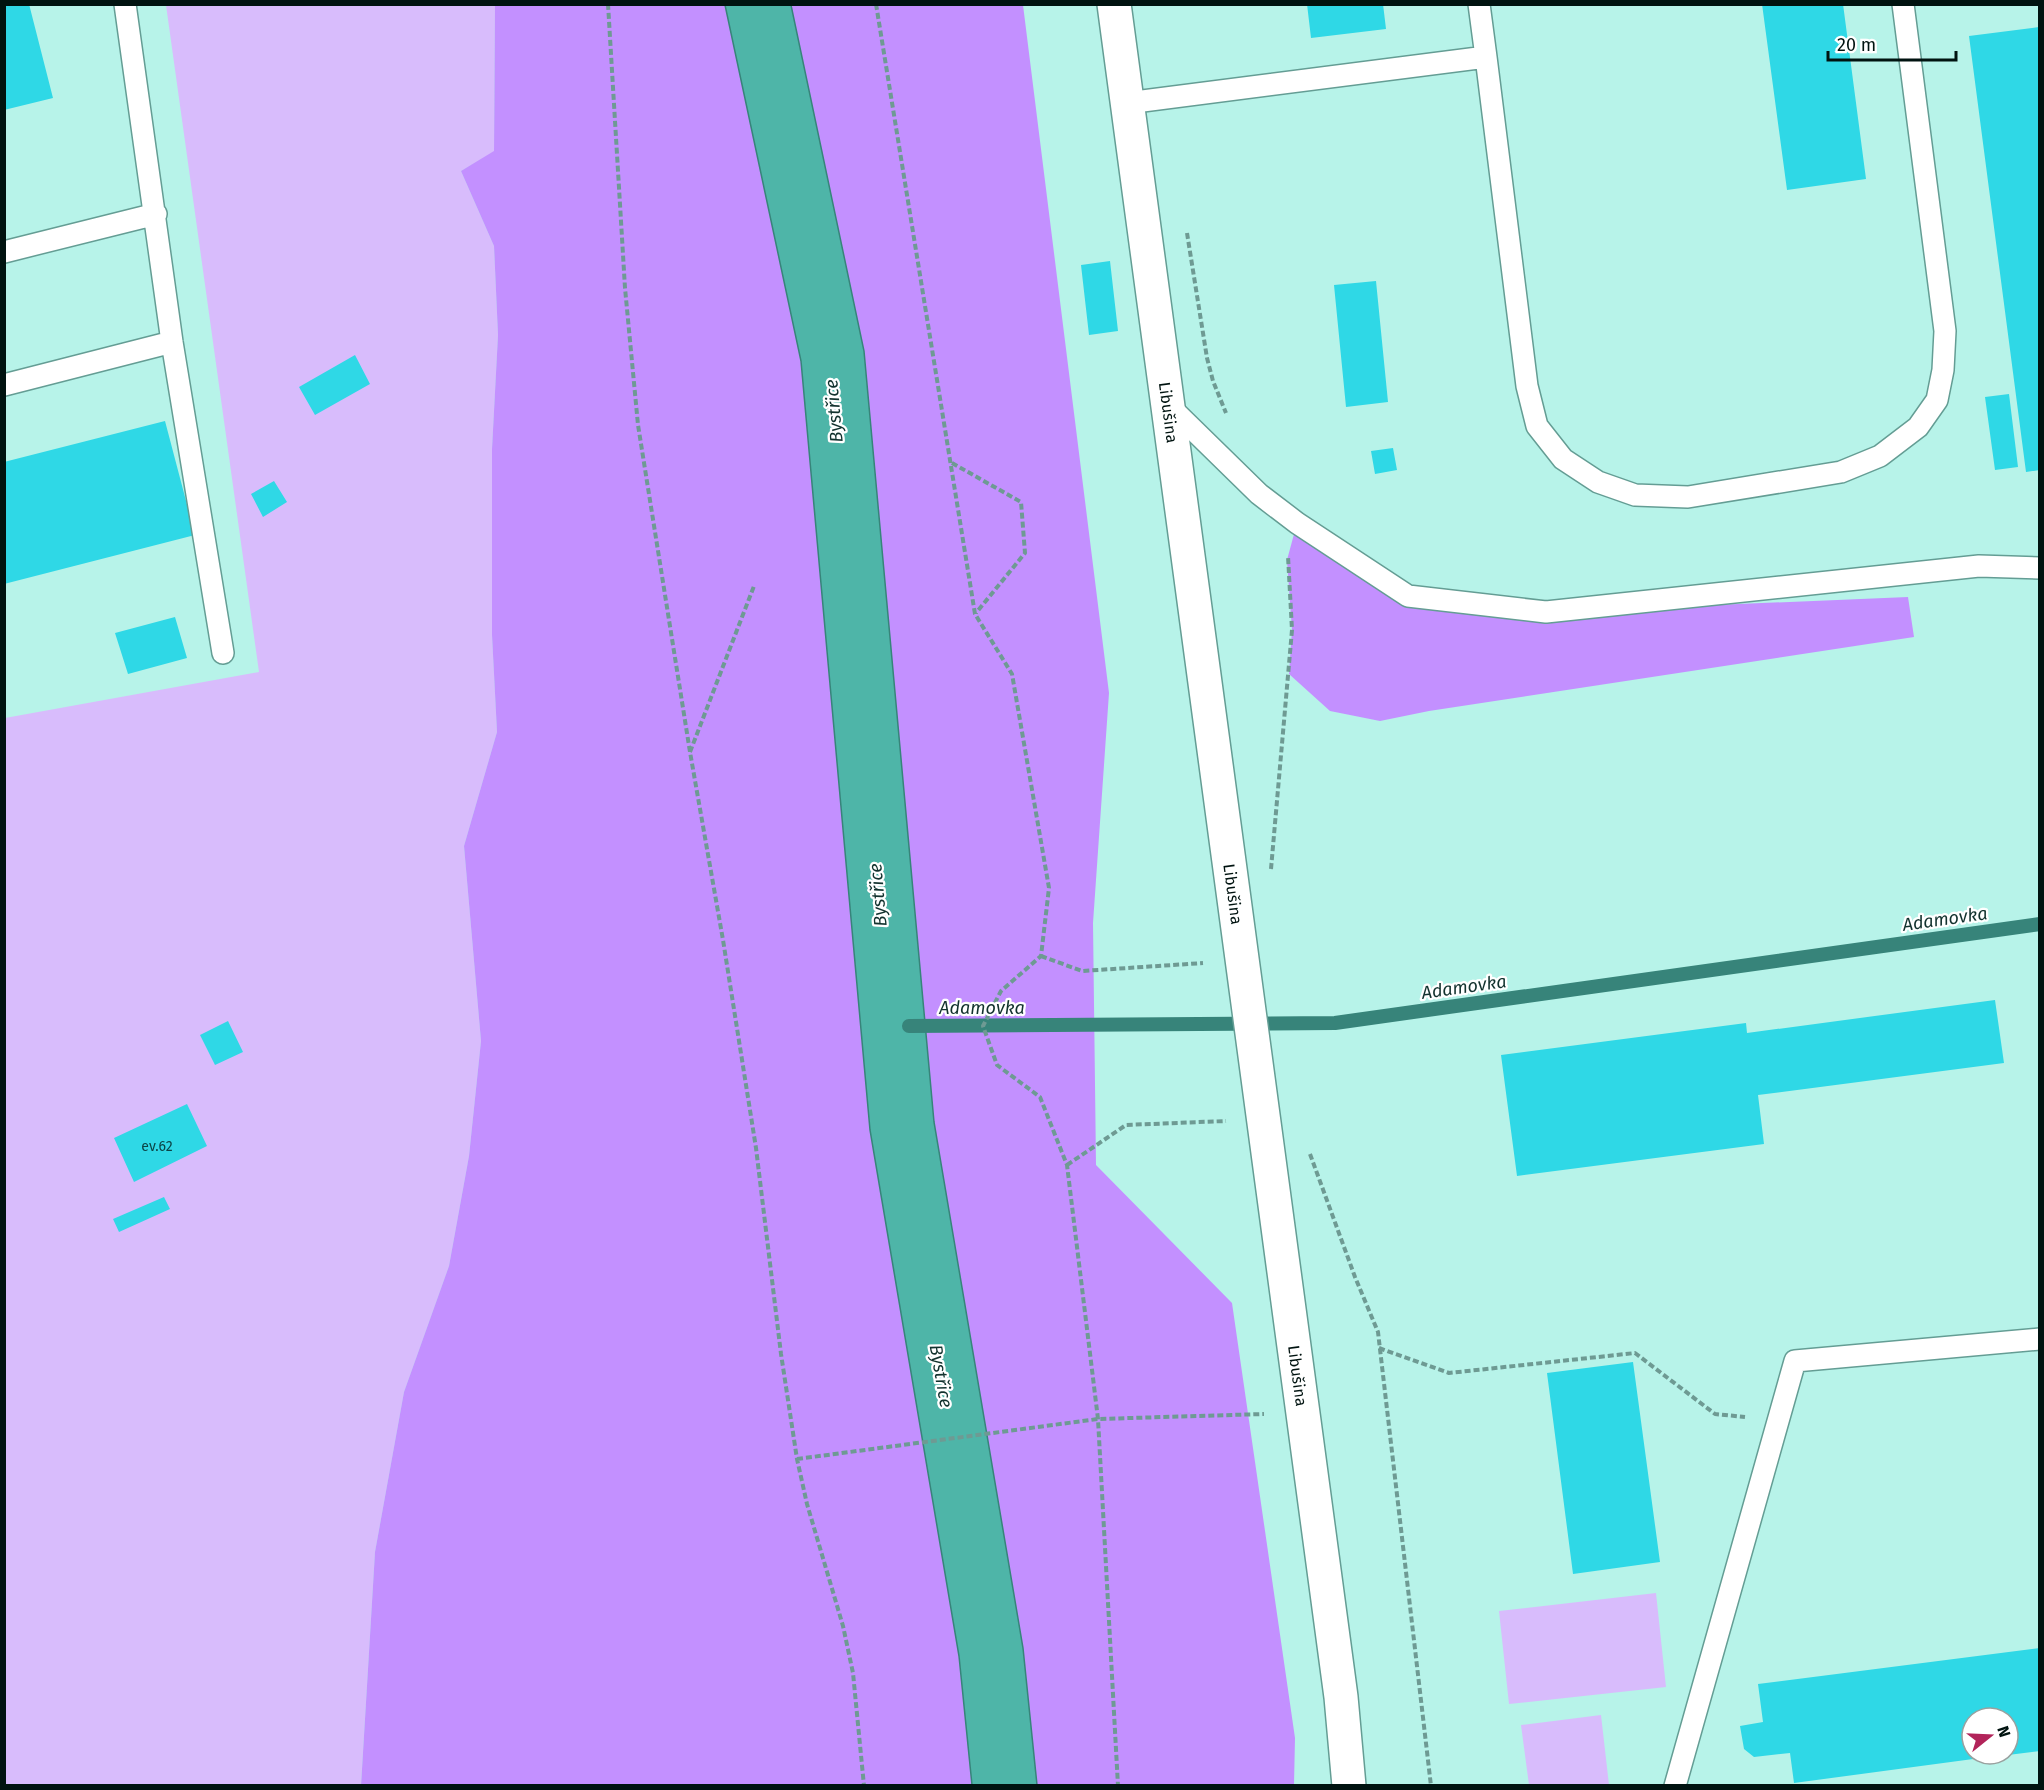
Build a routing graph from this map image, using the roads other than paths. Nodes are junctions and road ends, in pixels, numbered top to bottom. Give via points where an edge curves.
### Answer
1 (125, 4) edge
2 (1114, 4) edge
3 (1479, 4) edge
4 (1903, 4) edge
5 (1486, 57) junction
6 (1127, 103) junction
7 (156, 214) junction
8 (4, 252) edge
9 (172, 342) junction
10 (4, 385) edge
11 (1167, 404) junction
12 (2040, 568) edge
13 (223, 653) dead end
14 (2040, 1339) edge
15 (1348, 1785) edge
16 (1675, 1785) edge

1 - 7 lane
2 - 6 street, Libušina
3 - 5 lane
4 - 5 lane via 1945,331 1937,400 1918,427 1880,456 1841,472 1688,497 1635,495 1598,482 1563,459 1537,426 1527,386
5 - 6 lane
6 - 11 street, Libušina
7 - 8 lane
7 - 9 lane
9 - 10 lane
9 - 13 lane
11 - 12 lane via 1259,494 1408,596 1546,612 1979,566
11 - 15 street, Libušina via 1341,1697
14 - 16 lane via 1795,1361

